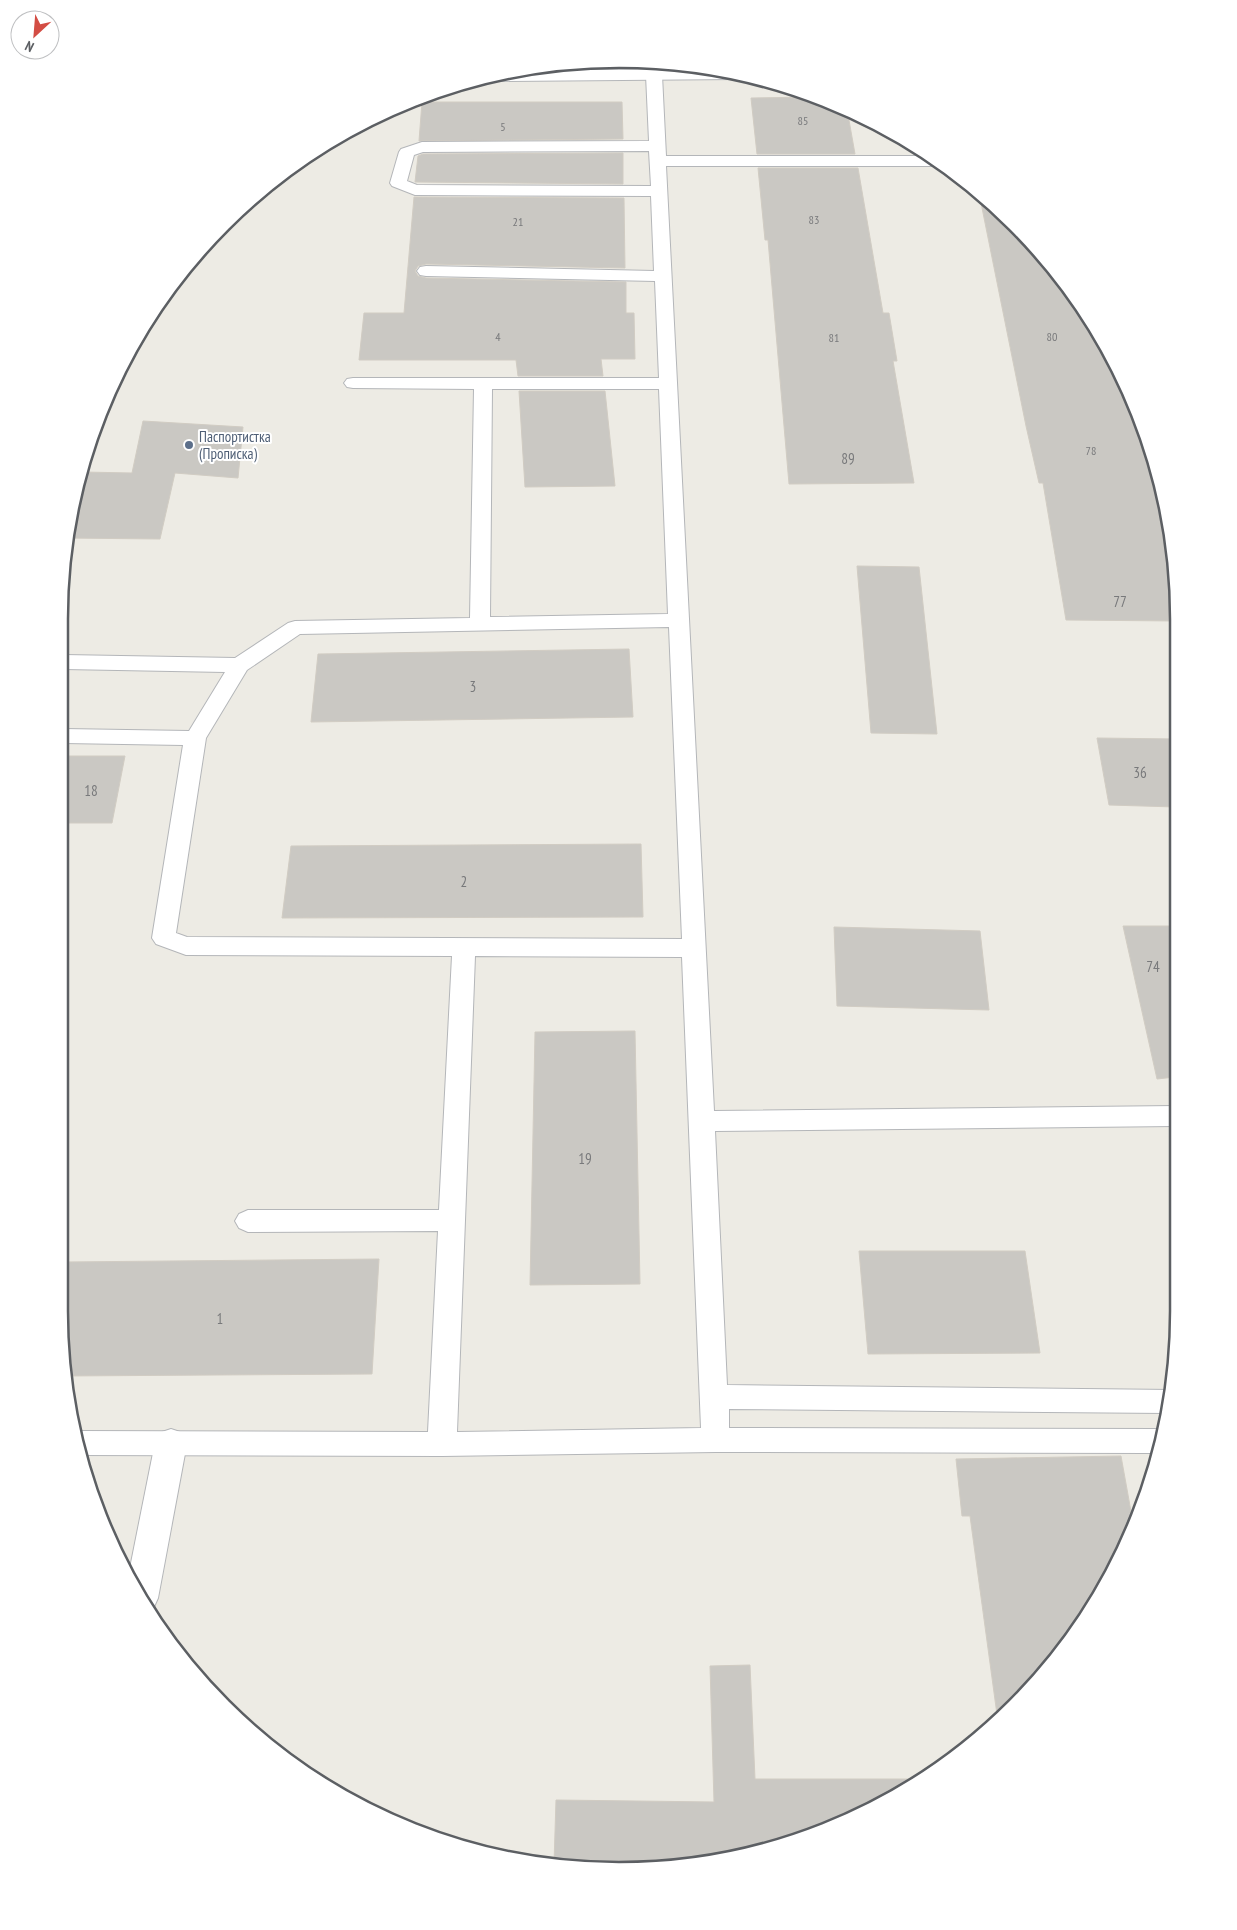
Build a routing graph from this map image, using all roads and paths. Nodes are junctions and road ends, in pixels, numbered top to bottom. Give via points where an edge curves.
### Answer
1 (704, 74) edge
2 (654, 75) junction
3 (524, 76) edge
4 (658, 154) junction
5 (926, 161) edge
6 (660, 191) junction
7 (426, 271) dead end
8 (663, 276) junction
9 (353, 383) dead end
10 (483, 384) junction
11 (669, 384) junction
12 (679, 620) junction
13 (480, 624) junction
14 (68, 662) edge
15 (239, 665) junction
16 (68, 736) edge
17 (195, 738) junction
18 (464, 947) junction
19 (694, 948) junction
20 (1170, 1116) edge
21 (702, 1121) junction
22 (452, 1220) junction
23 (248, 1221) dead end
24 (713, 1397) junction
25 (1162, 1401) edge
26 (716, 1440) junction
27 (1154, 1441) edge
28 (171, 1443) junction
29 (84, 1444) edge
30 (442, 1444) junction
31 (143, 1590) edge

1 - 2 street
2 - 3 street
2 - 4 lane
4 - 5 lane
4 - 6 lane
4 - 6 lane via 422,148 407,152 398,183 415,190
6 - 8 lane
7 - 8 lane
8 - 11 lane
9 - 10 lane
10 - 11 lane
10 - 13 lane
11 - 12 lane
12 - 13 lane
12 - 19 lane
13 - 15 lane via 295,628
14 - 15 lane
15 - 17 lane
16 - 17 lane
17 - 18 lane via 164,938 186,946
18 - 19 lane
18 - 22 lane
19 - 21 lane
20 - 21 lane
21 - 24 lane
22 - 23 lane
22 - 30 lane
24 - 25 lane
24 - 26 lane
26 - 27 lane
26 - 30 lane
28 - 29 lane
28 - 30 lane
28 - 31 street

